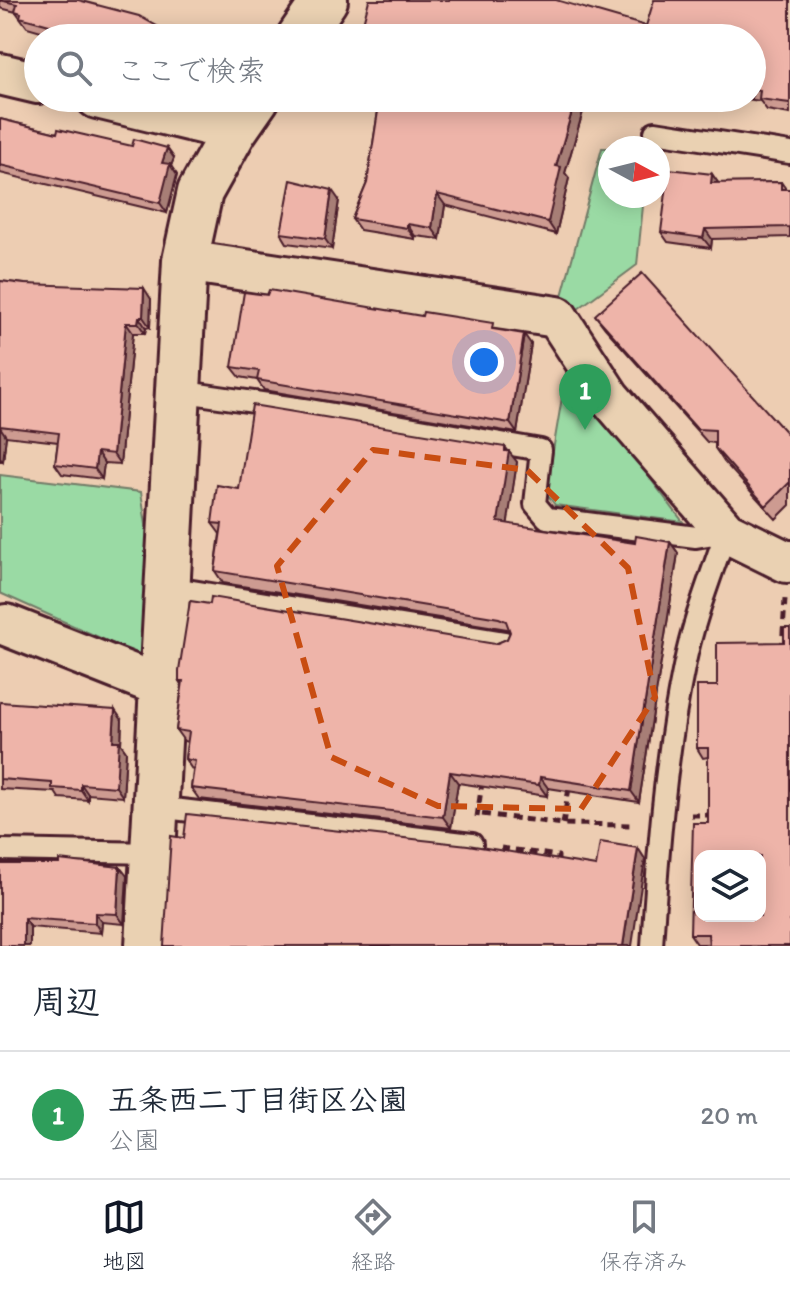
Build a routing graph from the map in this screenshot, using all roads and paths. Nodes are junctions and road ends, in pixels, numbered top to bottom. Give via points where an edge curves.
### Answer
1 (325, 0) edge
2 (309, 24) edge
3 (0, 74) edge
4 (24, 80) edge
5 (220, 112) edge
6 (246, 115) edge
7 (655, 132) dead end
8 (790, 153) edge
9 (185, 261) junction
10 (178, 391) junction
11 (726, 532) junction
12 (788, 561) edge
13 (168, 587) junction
14 (6, 625) dead end
15 (505, 642) edge
16 (781, 657) edge
17 (163, 687) junction
18 (571, 777) edge
19 (482, 782) edge
20 (156, 807) junction
21 (477, 813) junction
22 (694, 815) dead end
23 (725, 815) edge
24 (563, 824) junction
25 (660, 829) junction
26 (472, 844) junction
27 (0, 850) edge
28 (154, 853) junction
29 (557, 871) edge
30 (148, 946) edge
31 (652, 946) edge

1 - 2 street
3 - 4 street
5 - 6 street
6 - 9 street via 200,192
7 - 8 lane
9 - 10 street
9 - 11 street via 557,317 609,397
10 - 11 lane via 541,450 535,504 547,518 696,537
10 - 13 street
11 - 12 street
11 - 25 lane via 684,666
12 - 16 path
13 - 15 lane
13 - 17 street
14 - 17 street
17 - 20 street
18 - 24 path
19 - 21 path
20 - 26 lane
20 - 28 street
21 - 24 path
21 - 26 path
22 - 23 path
24 - 25 path
25 - 31 lane
26 - 29 path via 558,856
27 - 28 lane
28 - 30 street

